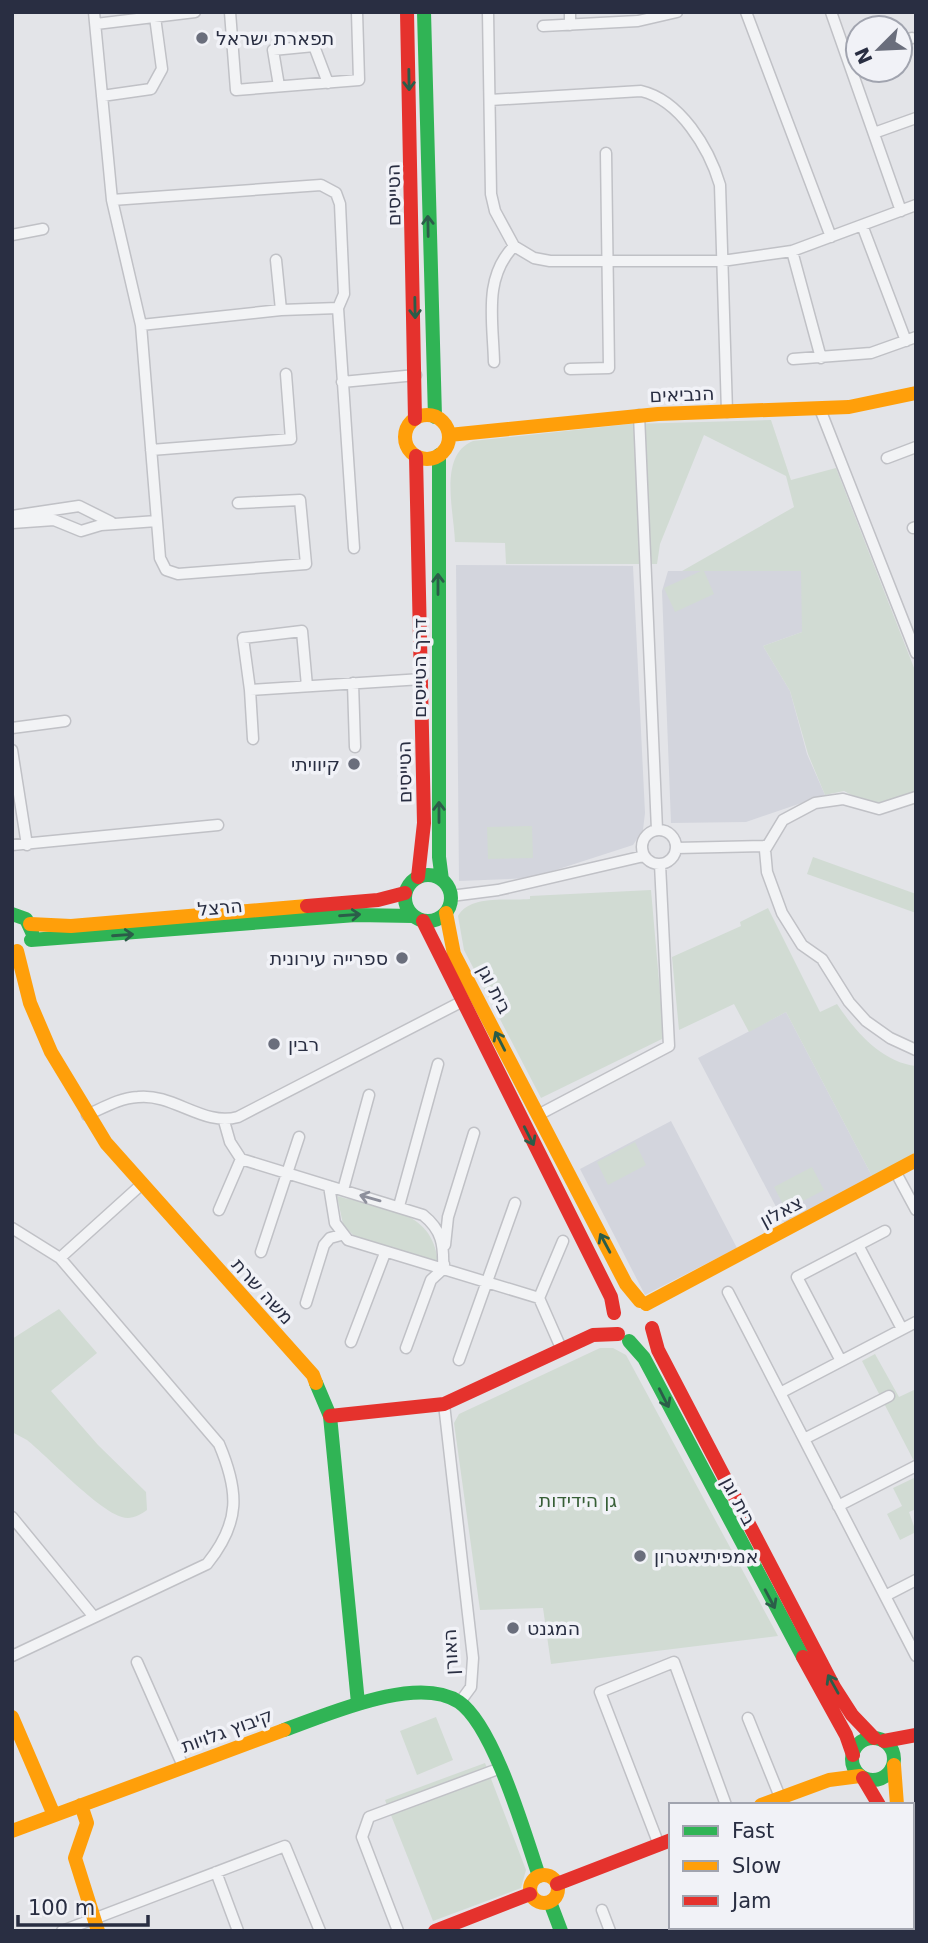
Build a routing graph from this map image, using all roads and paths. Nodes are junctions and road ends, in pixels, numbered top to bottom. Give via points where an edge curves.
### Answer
1 (94, 12) edge
2 (195, 12) edge
3 (230, 12) edge
4 (357, 12) edge
5 (407, 12) edge
6 (424, 12) edge
7 (488, 12) edge
8 (570, 12) edge
9 (677, 12) edge
10 (746, 12) edge
11 (831, 12) edge
12 (155, 17) junction
13 (639, 17) edge
14 (96, 24) junction
15 (543, 26) dead end
16 (570, 26) junction
17 (844, 39) edge
18 (328, 83) junction
19 (860, 84) edge
20 (279, 86) junction
21 (102, 96) junction
22 (490, 100) junction
23 (916, 118) edge
24 (874, 133) junction
25 (606, 153) dead end
26 (112, 200) junction
27 (916, 205) edge
28 (901, 211) junction
29 (863, 225) junction
30 (43, 229) dead end
31 (12, 234) edge
32 (831, 237) junction
33 (514, 246) junction
34 (792, 251) junction
35 (276, 260) dead end
36 (608, 261) junction
37 (722, 261) junction
38 (338, 308) junction
39 (281, 310) junction
40 (141, 325) junction
41 (911, 339) edge
42 (821, 358) junction
43 (793, 359) dead end
44 (494, 362) dead end
45 (569, 369) dead end
46 (286, 374) dead end
47 (416, 375) junction
48 (342, 382) junction
49 (916, 393) edge
50 (820, 409) junction
51 (727, 412) junction
52 (639, 415) junction
53 (435, 417) junction
54 (415, 419) junction
55 (449, 435) junction
56 (916, 447) edge
57 (151, 450) junction
58 (439, 455) junction
59 (416, 456) junction
60 (887, 458) dead end
61 (238, 503) dead end
62 (71, 509) junction
63 (90, 512) junction
64 (12, 516) edge
65 (157, 521) junction
66 (12, 523) edge
67 (119, 524) junction
68 (70, 527) junction
69 (88, 527) junction
70 (354, 548) dead end
71 (916, 653) edge
72 (422, 679) junction
73 (354, 683) junction
74 (307, 686) junction
75 (250, 690) junction
76 (65, 720) dead end
77 (12, 728) edge
78 (253, 739) dead end
79 (355, 747) dead end
80 (12, 750) edge
81 (916, 797) edge
82 (218, 825) dead end
83 (657, 830) junction
84 (12, 845) edge
85 (27, 845) junction
86 (766, 846) junction
87 (676, 848) junction
88 (644, 856) junction
89 (660, 864) junction
90 (418, 877) junction
91 (442, 880) junction
92 (405, 893) junction
93 (451, 896) junction
94 (14, 913) edge
95 (446, 913) junction
96 (418, 919) junction
97 (30, 924) junction
98 (31, 940) junction
99 (14, 951) edge
100 (461, 1002) junction
101 (916, 1050) edge
102 (438, 1063) dead end
103 (369, 1095) dead end
104 (87, 1115) junction
105 (538, 1115) junction
106 (224, 1121) junction
107 (474, 1133) dead end
108 (299, 1137) dead end
109 (241, 1158) junction
110 (916, 1160) edge
111 (895, 1171) junction
112 (287, 1173) junction
113 (142, 1184) junction
114 (328, 1186) junction
115 (343, 1190) junction
116 (516, 1203) dead end
117 (399, 1206) junction
118 (219, 1210) dead end
119 (916, 1210) edge
120 (12, 1228) edge
121 (885, 1231) dead end
122 (341, 1235) junction
123 (563, 1241) dead end
124 (858, 1245) junction
125 (261, 1252) dead end
126 (385, 1253) junction
127 (60, 1258) junction
128 (443, 1269) junction
129 (488, 1281) junction
130 (728, 1292) dead end
131 (539, 1298) junction
132 (306, 1303) dead end
133 (646, 1306) junction
134 (613, 1314) junction
135 (916, 1322) edge
136 (653, 1328) junction
137 (902, 1329) junction
138 (593, 1335) junction
139 (623, 1338) junction
140 (351, 1342) dead end
141 (407, 1348) dead end
142 (561, 1348) junction
143 (459, 1360) dead end
144 (841, 1361) junction
145 (780, 1393) junction
146 (889, 1396) dead end
147 (443, 1404) junction
148 (330, 1416) junction
149 (804, 1439) junction
150 (916, 1466) edge
151 (838, 1506) junction
152 (12, 1517) edge
153 (916, 1580) edge
154 (885, 1596) junction
155 (94, 1617) junction
156 (12, 1656) edge
157 (916, 1656) edge
158 (137, 1662) dead end
159 (460, 1702) junction
160 (358, 1703) junction
161 (12, 1717) edge
162 (748, 1718) dead end
163 (916, 1737) edge
164 (879, 1740) junction
165 (852, 1756) junction
166 (894, 1762) junction
167 (183, 1766) junction
168 (498, 1769) junction
169 (861, 1777) junction
170 (829, 1780) junction
171 (780, 1797) junction
172 (725, 1803) edge
173 (766, 1803) edge
174 (878, 1803) edge
175 (897, 1803) edge
176 (80, 1805) junction
177 (54, 1815) junction
178 (12, 1831) edge
179 (665, 1842) edge
180 (216, 1872) junction
181 (539, 1876) junction
182 (556, 1884) junction
183 (530, 1894) junction
184 (550, 1902) junction
185 (602, 1910) dead end
186 (96, 1925) edge
187 (62, 1931) edge
188 (238, 1931) edge
189 (320, 1931) edge
190 (398, 1931) edge
191 (435, 1931) edge
192 (561, 1931) edge
193 (610, 1931) edge

1 - 14 street
2 - 12 street
3 - 20 street via 236,90
4 - 18 street via 359,80
5 -> 47 main road, הטייסים
53 -> 6 main road, הטייסים
7 - 22 street
8 - 16 street
9 - 13 street
10 - 32 street
11 - 17 street
12 - 14 street
12 - 21 street via 162,69 151,89
13 - 16 street
14 - 21 street
15 - 16 street
18 - 20 street
18 - 20 street via 314,46 273,50
19 - 24 street
21 - 26 street
22 - 33 street via 491,194 503,230
22 - 37 street via 641,92 670,103 715,168 720,185
23 - 24 street
24 - 28 street
25 - 36 street
26 - 38 street via 321,185 336,193 340,204 344,294
26 - 40 street
27 - 28 street
28 - 29 street
29 - 32 street
29 - 41 street
30 - 31 street
32 - 34 street
33 - 36 street via 550,261
33 - 44 street via 497,268 493,284
34 - 37 street
34 - 42 street
35 - 39 street
36 - 37 street
36 - 45 street via 609,368
37 - 51 street
38 - 39 street
38 - 48 street
39 - 40 street
40 - 57 street
41 - 42 street via 871,353
42 - 43 street
46 - 57 street via 291,439
47 - 48 street
47 - 54 main road, הטייסים
48 - 70 street
49 - 50 main road, הנביאים via 872,404
50 - 51 main road, הנביאים
50 - 71 street
51 - 52 main road, הנביאים
52 - 55 main road, הנביאים
52 - 83 street
53 - 54 main road
53 - 55 main road
54 - 59 main road via 408,426 406,439
55 - 58 main road
56 - 60 street
57 - 65 street
58 - 59 main road
91 -> 58 main road, דרך הטייסים
59 - 72 main road, הטייסים
61 - 65 street via 300,500 306,564 178,573 166,569 160,558
62 - 63 street via 83,507
62 - 64 street
62 - 68 street via 67,516
63 - 67 street
63 - 69 street
65 - 67 street
66 - 68 street via 46,519
67 - 69 street
68 - 69 street via 77,531
72 - 73 street
72 - 90 main road, הטייסים via 424,823
73 - 74 street
73 - 79 street
74 - 75 street
74 - 75 street via 302,631 243,638
75 - 78 street
76 - 77 street
80 - 85 street
81 - 86 street via 879,809 843,799 815,803 783,820
82 - 85 street
83 - 87 street via 672,837
83 - 88 street via 643,839
84 - 85 street
86 - 87 street
86 - 101 street via 772,887 802,945 822,959 866,1021
87 - 89 street via 672,858
88 - 89 street
88 - 93 street via 498,890
89 - 105 street via 669,1046
90 - 91 main road
90 - 92 main road
91 - 93 main road
92 - 96 main road via 406,908
92 - 97 main road, הרצל via 378,900 111,923
93 - 95 main road
94 - 97 main road
95 - 96 main road via 434,921
105 -> 95 main road, בית וגן via 454,954
98 -> 96 main road, הרצל via 356,915
96 - 100 main road, בית וגן
97 - 98 main road
98 - 99 main road
99 - 104 main road, משה שרת via 37,1025
100 - 106 street
100 -> 134 main road, בית וגן via 611,1297
102 - 117 street
103 - 115 street
104 - 106 street via 141,1096
104 - 113 main road, משה שרת
133 -> 105 main road, בית וגן via 626,1284
106 - 109 street
107 - 128 street via 448,1217
108 - 112 street
109 - 112 street
109 - 118 street
110 - 111 main road, צאלון
111 - 119 street
111 - 133 main road, צאלון
112 - 114 street
112 - 125 street
113 - 127 street
113 - 148 main road, משה שרת via 313,1375
114 - 115 street
114 - 122 street
117 -> 115 street
116 - 129 street
117 - 128 street via 435,1225 444,1243
120 - 127 street
121 - 124 street
122 - 126 street
122 - 132 street via 324,1245
123 - 131 street
124 - 137 street
124 - 144 street via 797,1277
126 - 128 street
126 - 140 street
127 - 155 street via 219,1444 231,1472 232,1519 226,1541 207,1564
128 - 129 street
128 - 141 street via 431,1280
129 - 131 street
129 - 143 street
130 - 145 street
131 - 142 street
133 - 134 main road via 625,1301
133 - 136 main road
134 - 138 main road
134 - 139 main road
135 - 137 street
136 - 139 main road via 645,1338
164 -> 136 main road, בית וגן via 852,1715 834,1687 658,1350
137 - 144 street
138 - 139 main road via 608,1332
138 - 142 main road
139 -> 165 main road, בית וגן via 644,1358 846,1735
142 - 147 main road
144 - 145 street
145 - 149 street
146 - 149 street
147 - 148 main road
147 - 159 street, האורן via 473,1658 471,1687
148 - 160 main road, משה שרת
149 - 151 street
150 - 151 street
151 - 154 street
152 - 155 street
153 - 154 street
154 - 157 street
155 - 156 street
158 - 167 street
159 - 160 main road, קיבוץ גלויות via 416,1693
159 - 168 main road, האורן via 481,1726
160 - 167 main road, קיבוץ גלויות
161 - 177 main road
162 - 171 street
163 - 164 main road
163 - 166 main road
164 - 165 main road via 862,1742
164 - 166 main road via 892,1751
165 - 169 main road
165 - 170 main road
166 - 169 main road via 882,1779
166 - 175 main road
167 - 176 main road, קיבוץ גלויות
168 - 181 main road, האורן
168 - 190 street via 369,1818 362,1836
169 - 170 main road
169 - 174 main road
170 - 171 main road
171 - 173 main road
172 - 179 street via 674,1662 600,1692
176 - 177 main road, קיבוץ גלויות
176 - 186 main road via 87,1824 75,1858
177 - 178 main road, קיבוץ גלויות
179 - 182 main road
180 - 186 street
180 - 188 street
180 - 189 street via 285,1846
181 - 182 main road
181 - 183 main road via 531,1884
182 - 184 main road via 557,1893
183 - 184 main road via 536,1901
183 - 191 main road
184 - 192 main road
185 - 193 street
186 - 187 street

